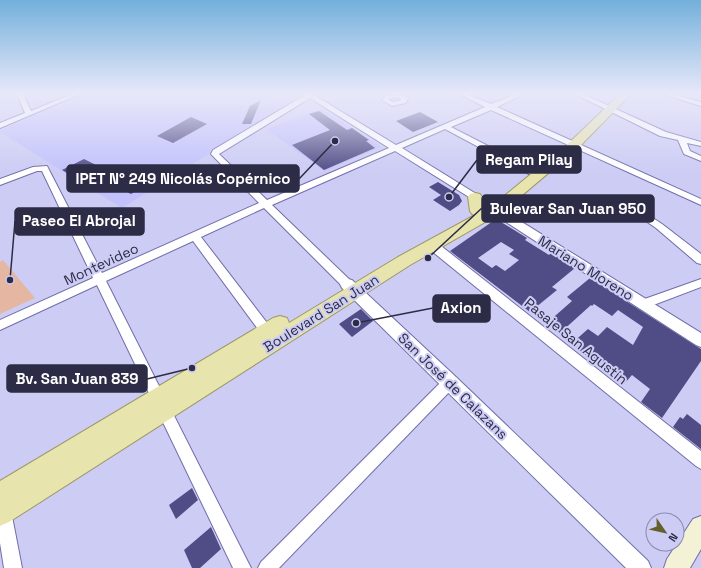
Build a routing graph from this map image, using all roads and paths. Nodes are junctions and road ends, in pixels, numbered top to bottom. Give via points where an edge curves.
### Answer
1 (14, 121) edge
2 (267, 121) edge
3 (352, 121) edge
4 (457, 121) edge
5 (520, 121) edge
6 (594, 121) edge
7 (634, 121) edge
8 (0, 126) edge
9 (444, 126) junction
10 (682, 140) junction
11 (571, 143) junction
12 (701, 144) edge
13 (394, 147) junction
14 (701, 158) edge
15 (532, 172) junction
16 (0, 182) edge
17 (624, 202) dead end
18 (701, 202) edge
19 (265, 204) junction
20 (484, 206) junction
21 (195, 236) junction
22 (432, 245) junction
23 (701, 260) edge
24 (101, 279) junction
25 (701, 283) edge
26 (350, 288) junction
27 (643, 304) junction
28 (0, 325) edge
29 (267, 332) junction
30 (701, 341) edge
31 (450, 382) junction
32 (162, 403) junction
33 (701, 461) edge
34 (1, 506) edge
35 (701, 527) edge
36 (13, 568) edge
37 (242, 568) edge
38 (267, 568) edge
39 (641, 568) edge
40 (676, 568) edge

1 - 8 street
2 - 19 street, San José de Calazans via 215,154
3 - 13 street, Mariano Moreno
4 - 9 street, Montevideo
5 - 11 street
6 - 11 main road, Boulevard San Juan
7 - 10 street
9 - 13 street, Montevideo
9 - 15 street
10 - 12 street
10 - 14 street via 687,152
11 - 15 main road, Boulevard San Juan
11 - 18 street
11 - 20 main road, Boulevard San Juan
13 - 19 street, Montevideo
13 - 20 street, Mariano Moreno
15 - 20 main road, Boulevard San Juan via 500,199
16 - 24 street via 44,168
17 - 23 street
19 - 21 street, Montevideo
19 - 26 street, San José de Calazans
20 - 22 main road, Boulevard San Juan
20 - 26 main road, Boulevard San Juan via 415,244
20 - 27 street, Mariano Moreno
21 - 24 street, Montevideo
21 - 29 street
22 - 26 main road, Boulevard San Juan
22 - 33 street, Pasaje San Agustín
24 - 28 street, Montevideo
24 - 32 street
25 - 27 street
26 - 29 main road, Boulevard San Juan
26 - 31 street, San José de Calazans
26 - 32 main road, Boulevard San Juan
27 - 30 street, Mariano Moreno
29 - 32 main road, Boulevard San Juan
31 - 38 street
31 - 39 street, San José de Calazans
32 - 34 main road, Boulevard San Juan
32 - 37 street
34 - 36 street
35 - 40 main road

